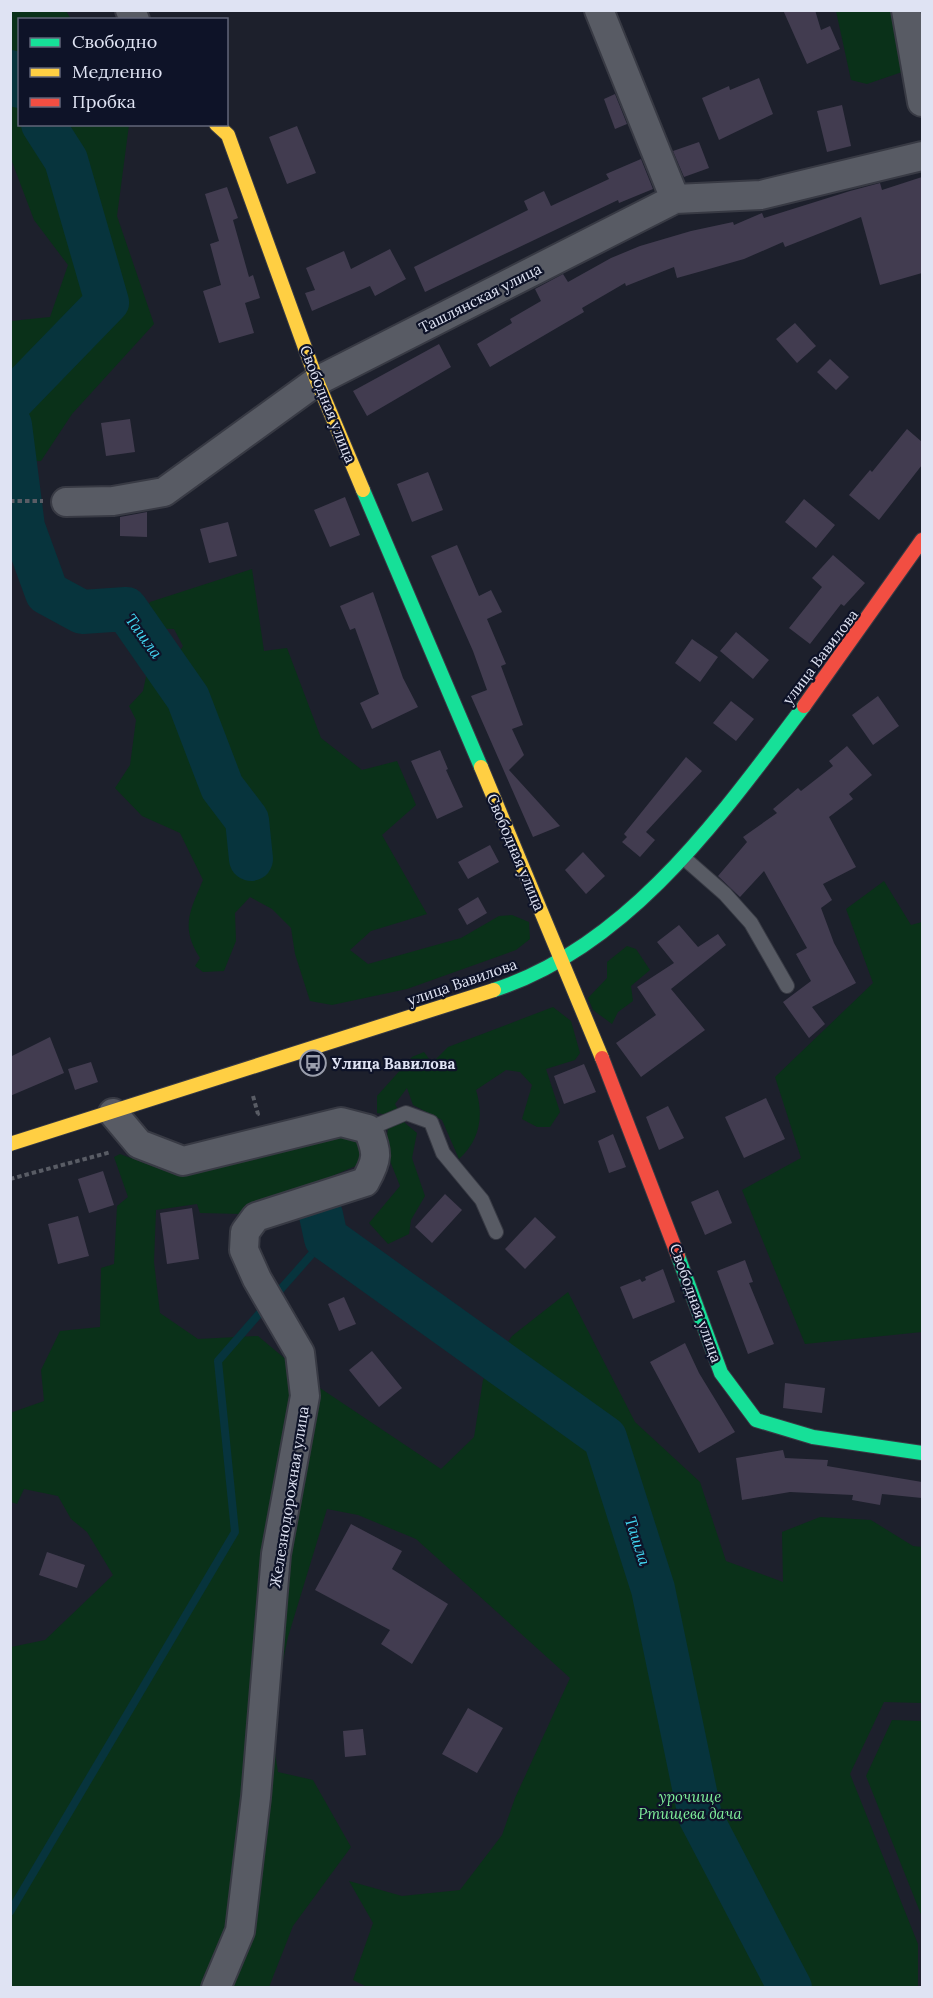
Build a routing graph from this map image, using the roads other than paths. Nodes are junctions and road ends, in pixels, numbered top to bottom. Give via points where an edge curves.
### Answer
1 (599, 10) edge
2 (906, 10) edge
3 (922, 102) edge
4 (218, 126) edge
5 (922, 156) edge
6 (675, 199) junction
7 (317, 381) junction
8 (66, 502) dead end
9 (922, 540) edge
10 (684, 858) junction
11 (562, 958) junction
12 (787, 986) dead end
13 (113, 1113) junction
14 (368, 1129) junction
15 (10, 1144) edge
16 (496, 1232) dead end
17 (922, 1453) edge
18 (216, 1988) edge

1 - 6 street
2 - 3 street
4 - 7 street, Свободная улица via 228,135
5 - 6 street, Ташлянская улица via 760,195
6 - 7 street, Ташлянская улица
7 - 8 street, Ташлянская улица via 164,492 113,501
7 - 11 street, Свободная улица
9 - 10 street, улица Вавилова via 833,668 706,835
10 - 11 street, улица Вавилова via 617,922
10 - 12 lane via 751,923
11 - 13 street, улица Вавилова via 512,984
11 - 17 street, Свободная улица via 647,1169 721,1373 756,1420 813,1437
13 - 14 street via 139,1144 183,1161 342,1122
13 - 15 street, улица Вавилова
14 - 16 lane via 406,1113 432,1122 443,1153 482,1200
14 - 18 street, Железнодорожная улица via 377,1149 374,1167 365,1182 256,1217 245,1232 244,1250 257,1279 300,1353 305,1396 276,1554 256,1797 240,1931

